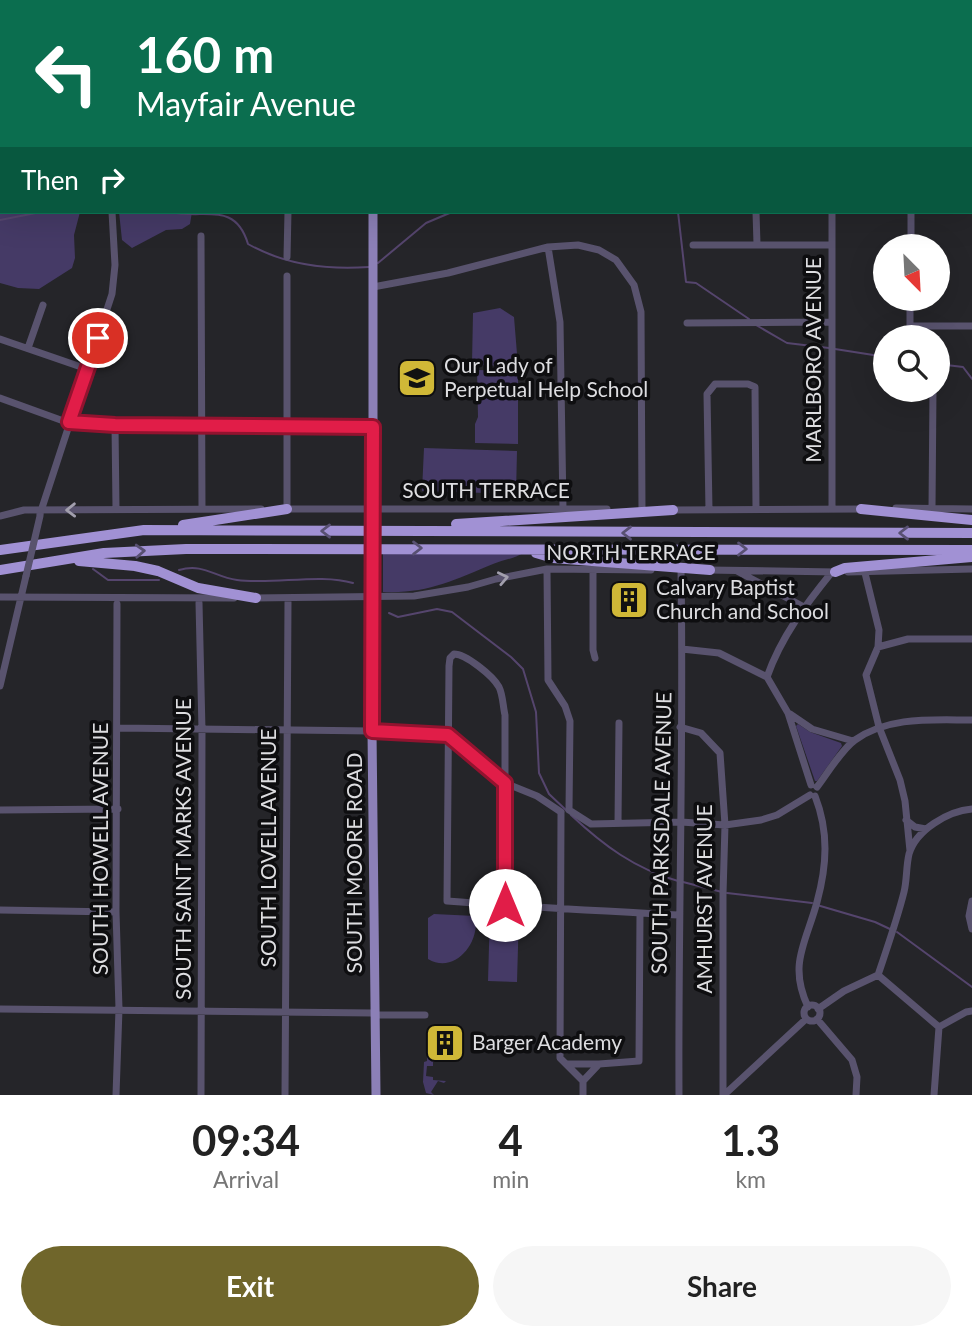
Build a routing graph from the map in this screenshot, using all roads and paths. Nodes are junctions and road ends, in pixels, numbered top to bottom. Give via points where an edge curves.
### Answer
1 (112, 214) edge
2 (288, 214) edge
3 (373, 214) edge
4 (756, 214) edge
5 (832, 214) edge
6 (911, 214) edge
7 (911, 234) edge
8 (201, 236) dead end
9 (757, 244) junction
10 (693, 245) dead end
11 (831, 245) junction
12 (548, 247) junction
13 (287, 257) dead end
14 (287, 275) dead end
15 (373, 287) junction
16 (43, 305) dead end
17 (911, 312) edge
18 (831, 322) junction
19 (687, 323) dead end
20 (972, 326) edge
21 (0, 339) edge
22 (29, 348) junction
23 (87, 369) junction
24 (0, 398) edge
25 (933, 402) edge
26 (69, 422) junction
27 (115, 425) junction
28 (202, 426) junction
29 (287, 426) junction
30 (373, 427) junction
31 (202, 508) junction
32 (932, 508) junction
33 (116, 509) junction
34 (287, 509) junction
35 (563, 509) junction
36 (756, 509) junction
37 (832, 509) junction
38 (862, 509) junction
39 (972, 509) edge
40 (642, 510) junction
41 (673, 510) junction
42 (709, 510) junction
43 (374, 512) junction
44 (40, 513) junction
45 (0, 516) edge
46 (972, 520) edge
47 (144, 530) junction
48 (427, 530) junction
49 (972, 533) edge
50 (523, 549) junction
51 (0, 550) edge
52 (972, 550) edge
53 (972, 557) edge
54 (59, 559) junction
55 (547, 569) junction
56 (735, 569) junction
57 (972, 569) edge
58 (0, 570) edge
59 (593, 570) junction
60 (681, 570) junction
61 (710, 570) junction
62 (834, 572) junction
63 (865, 573) junction
64 (20, 596) junction
65 (0, 597) edge
66 (372, 597) junction
67 (256, 598) junction
68 (288, 602) dead end
69 (199, 603) dead end
70 (117, 604) dead end
71 (804, 607) junction
72 (972, 639) edge
73 (878, 647) junction
74 (682, 649) junction
75 (596, 658) dead end
76 (767, 677) junction
77 (0, 685) edge
78 (788, 713) junction
79 (972, 720) edge
80 (619, 723) dead end
81 (680, 727) junction
82 (879, 727) junction
83 (118, 728) junction
84 (202, 730) junction
85 (287, 731) junction
86 (372, 731) junction
87 (448, 735) junction
88 (853, 741) junction
89 (505, 783) junction
90 (814, 786) junction
91 (812, 795) junction
92 (118, 809) junction
93 (972, 809) edge
94 (0, 810) edge
95 (565, 811) junction
96 (906, 820) junction
97 (681, 822) junction
98 (618, 823) junction
99 (725, 825) junction
100 (926, 829) junction
101 (910, 851) junction
102 (972, 901) edge
103 (505, 905) junction
104 (560, 909) junction
105 (0, 910) edge
106 (116, 912) junction
107 (640, 913) junction
108 (678, 915) junction
109 (972, 929) edge
110 (878, 975) junction
111 (808, 1007) junction
112 (0, 1009) edge
113 (119, 1009) junction
114 (818, 1009) junction
115 (201, 1010) junction
116 (972, 1012) edge
117 (285, 1013) junction
118 (374, 1014) junction
119 (425, 1015) dead end
120 (806, 1019) junction
121 (817, 1019) junction
122 (939, 1027) junction
123 (568, 1064) junction
124 (599, 1064) junction
125 (583, 1081) junction
126 (116, 1095) edge
127 (201, 1095) edge
128 (285, 1095) edge
129 (376, 1095) edge
130 (583, 1095) edge
131 (679, 1095) edge
132 (723, 1095) edge
133 (856, 1095) edge
134 (934, 1095) edge

1 - 23 street via 112,294
2 - 13 street
3 - 15 main road, SOUTH MOORE ROAD
4 - 9 street
5 - 11 street, MARLBORO AVENUE
6 - 7 street
8 - 28 street
9 - 10 street
9 - 11 street
11 - 18 street, MARLBORO AVENUE
12 - 15 street
12 - 35 street via 560,322
12 - 40 street via 578,245 599,250 615,260 634,285 640,312
14 - 29 street
15 - 30 main road, SOUTH MOORE ROAD
16 - 22 street
17 - 20 street via 910,326
18 - 19 street
18 - 37 street, MARLBORO AVENUE
21 - 22 street
22 - 23 street
23 - 26 street
24 - 26 street
25 - 32 street
26 - 27 street
26 - 44 street
27 - 28 street
27 - 33 street
28 - 29 street
28 - 31 street
29 - 30 street
29 - 34 street
30 - 43 main road, SOUTH MOORE ROAD
31 - 33 street, SOUTH TERRACE
31 - 34 street, SOUTH TERRACE
32 - 38 street, SOUTH TERRACE
32 - 39 street, SOUTH TERRACE
33 -> 44 street, SOUTH TERRACE
34 - 43 street, SOUTH TERRACE
34 - 47 highway
35 - 40 street, SOUTH TERRACE
35 - 43 street, SOUTH TERRACE
36 - 37 street, SOUTH TERRACE
36 - 42 street, SOUTH TERRACE
36 - 42 street via 755,387 715,384 707,394
37 - 38 street, SOUTH TERRACE
38 - 46 highway
40 - 41 street, SOUTH TERRACE
41 - 42 street, SOUTH TERRACE
41 - 48 highway via 439,525
43 - 66 main road, SOUTH MOORE ROAD, bridge
44 - 45 street, SOUTH TERRACE via 24,510
44 - 64 street, bridge
48 -> 47 highway
47 - 51 highway
49 -> 48 highway
50 -> 52 highway
54 -> 50 highway via 186,549
50 - 61 highway via 553,558
53 - 62 highway
54 - 58 highway
54 - 67 highway via 135,566 198,588
55 - 59 street, NORTH TERRACE
66 -> 55 street, NORTH TERRACE via 435,594
55 - 95 street via 548,680 570,721
56 - 61 street, NORTH TERRACE
56 - 62 street, NORTH TERRACE
56 - 71 street
57 - 63 street, NORTH TERRACE
59 - 60 street, NORTH TERRACE
59 - 75 street
60 - 61 street, NORTH TERRACE
60 - 74 street, SOUTH PARKSDALE AVENUE
62 - 63 street, NORTH TERRACE
62 - 71 street
63 - 73 street via 878,621
64 - 65 street, NORTH TERRACE
64 - 67 street, NORTH TERRACE
64 - 77 street
66 - 67 street, NORTH TERRACE
66 - 86 main road, SOUTH MOORE ROAD
68 - 85 street, SOUTH LOVELL AVENUE
69 - 84 street, SOUTH SAINT MARKS AVENUE
70 - 83 street, SOUTH HOWELL AVENUE
71 - 76 street via 774,656
72 - 73 street via 908,639
73 - 82 street via 866,675
74 - 76 street via 719,653
74 - 81 street, SOUTH PARKSDALE AVENUE
76 - 78 street
78 - 88 street via 812,729
78 - 90 street
79 - 82 street via 919,720
80 - 98 street
81 - 97 street, SOUTH PARKSDALE AVENUE
81 - 99 street, AMHURST AVENUE via 701,733 720,753
82 - 88 street
82 - 96 street via 900,780
83 - 84 street
83 - 92 street, SOUTH HOWELL AVENUE
84 - 85 street
84 - 115 street, SOUTH SAINT MARKS AVENUE
85 - 86 street
85 - 117 street, SOUTH LOVELL AVENUE
86 - 87 street
86 - 118 main road, SOUTH MOORE ROAD
87 - 89 street
87 - 89 street via 450,658 459,654 500,689 505,715
87 - 103 street via 447,901
88 - 90 street
89 - 95 street
89 - 103 street
90 - 91 street via 808,789
91 - 99 street via 777,815
91 - 111 street via 823,815 827,851 798,960
92 - 94 street
92 - 106 street, SOUTH HOWELL AVENUE
93 - 100 street via 940,818
95 - 98 street via 591,824
95 - 104 street
96 - 100 street
96 - 101 street
97 - 98 street
97 - 99 street
97 - 108 street, SOUTH PARKSDALE AVENUE
99 - 132 street, AMHURST AVENUE
100 - 101 street
101 - 110 street via 904,890
102 - 109 street
103 - 104 street
104 - 107 street
104 - 123 street via 560,1058
105 - 106 street
106 - 113 street, SOUTH HOWELL AVENUE
107 - 108 street
107 - 124 street via 639,1061
108 - 131 street, SOUTH PARKSDALE AVENUE
110 - 114 street
110 - 122 street
111 - 114 street
111 - 120 street
112 - 113 street
113 - 115 street
113 - 126 street, SOUTH HOWELL AVENUE
114 - 121 street
115 - 117 street
115 - 127 street, SOUTH SAINT MARKS AVENUE
116 - 122 street
117 - 118 street
117 - 128 street, SOUTH LOVELL AVENUE
118 - 119 street
118 - 129 main road, SOUTH MOORE ROAD
120 - 121 street
120 - 132 street
121 - 133 street via 852,1060
122 - 134 street
123 - 124 street
123 - 125 street
124 - 125 street
125 - 130 street

